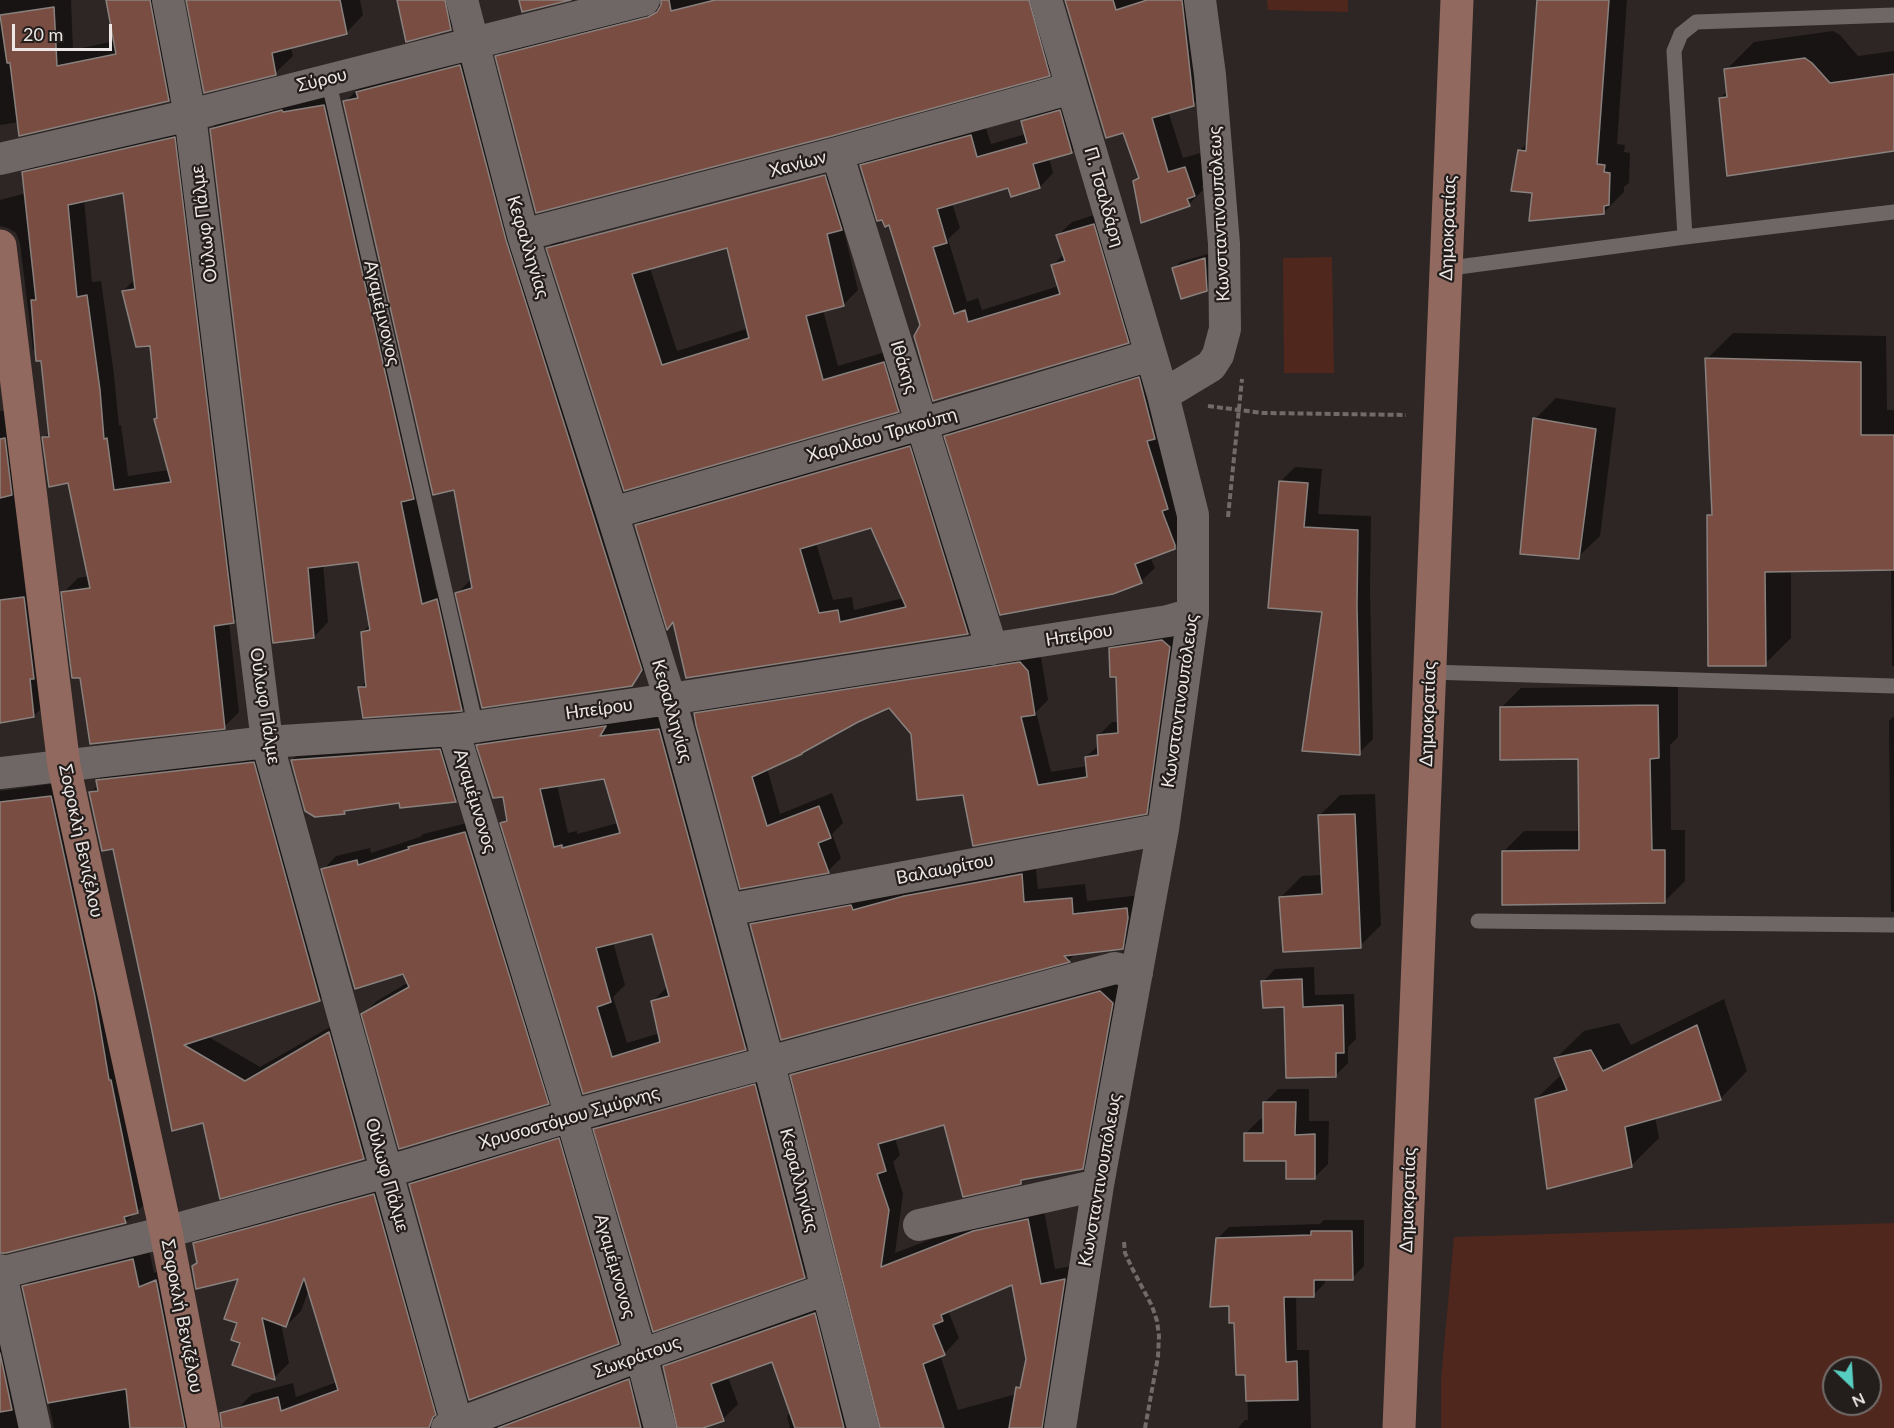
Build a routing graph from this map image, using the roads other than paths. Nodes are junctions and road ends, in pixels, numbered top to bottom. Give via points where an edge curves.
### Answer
1 (168, 0) edge
2 (462, 0) edge
3 (644, 0) edge
4 (1046, 0) edge
5 (1200, 0) edge
6 (1457, 0) edge
7 (1894, 15) edge
8 (472, 43) junction
9 (328, 79) junction
10 (1072, 88) junction
11 (190, 115) junction
12 (837, 153) junction
13 (0, 159) edge
14 (1894, 212) edge
15 (523, 235) junction
16 (1685, 237) junction
17 (0, 246) edge
18 (1446, 272) junction
19 (1151, 355) junction
20 (1175, 388) junction
21 (921, 424) junction
22 (612, 513) junction
23 (1193, 614) junction
24 (992, 649) junction
25 (1430, 672) junction
26 (1894, 686) edge
27 (670, 699) junction
28 (453, 729) junction
29 (267, 742) junction
30 (64, 766) junction
31 (0, 773) edge
32 (1163, 829) junction
33 (727, 910) junction
34 (1478, 921) dead end
35 (1894, 926) edge
36 (1137, 973) junction
37 (768, 1061) junction
38 (571, 1116) junction
39 (386, 1172) junction
40 (1098, 1185) junction
41 (919, 1225) dead end
42 (166, 1232) junction
43 (0, 1272) edge
44 (827, 1289) junction
45 (641, 1355) junction
46 (454, 1427) edge
47 (35, 1428) edge
48 (204, 1428) edge
49 (660, 1428) edge
50 (862, 1428) edge
51 (1060, 1428) edge
52 (1399, 1428) edge

1 - 11 street, Ούλωφ Πάλμε
2 - 8 street, Κεφαλληνίας
3 - 8 street, Σύρου
4 - 10 street, Π. Τσαλδάρη
5 - 20 street, Κωνσταντινουπόλεως via 1224,244 1225,329 1211,366
6 - 18 main road, Δημοκρατίας
7 - 16 lane via 1696,22 1681,34 1674,51
8 - 9 street, Σύρου
8 - 15 street, Κεφαλληνίας
9 - 11 street, Σύρου
9 - 28 lane, Αγαμέμνονος via 476,727
10 - 12 street, Χανίων
10 - 19 street, Π. Τσαλδάρη
11 - 13 street, Σύρου
11 - 29 street, Ούλωφ Πάλμε
12 - 15 street, Χανίων
12 - 21 street, Ιθάκης
14 - 16 lane
15 - 22 street, Κεφαλληνίας
16 - 18 lane via 1458,267
17 - 30 main road, Σοφοκλή Βενιζέλου
18 - 25 main road, Δημοκρατίας
19 - 20 street, Π. Τσαλδάρη
19 - 21 street, Χαριλάου Τρικούπη
20 - 23 street, Κωνσταντινουπόλεως via 1193,515
21 - 22 street, Χαριλάου Τρικούπη
21 - 24 street, Ιθάκης
22 - 27 street, Κεφαλληνίας
23 - 24 street, Ηπείρου
23 - 32 street, Κωνσταντινουπόλεως
24 - 27 street, Ηπείρου
25 - 26 lane
25 - 52 main road, Δημοκρατίας
27 - 28 street, Ηπείρου
27 - 33 street, Κεφαλληνίας
28 - 29 street, Ηπείρου
28 - 38 street, Αγαμέμνονος
29 - 30 street, Ηπείρου
29 - 39 street, Ούλωφ Πάλμε
30 - 31 street, Ηπείρου
30 - 42 main road, Σοφοκλή Βενιζέλου
32 - 33 street, Βαλαωρίτου
32 - 36 street, Κωνσταντινουπόλεως
33 - 37 street, Κεφαλληνίας
34 - 35 lane
36 - 37 street, Χρυσοστόμου Σμύρνης via 1115,968
36 - 40 street, Κωνσταντινουπόλεως
37 - 38 street, Χρυσοστόμου Σμύρνης
37 - 44 street, Κεφαλληνίας
38 - 39 street, Χρυσοστόμου Σμύρνης
38 - 45 street, Αγαμέμνονος
39 - 42 street, Χρυσοστόμου Σμύρνης
39 - 46 street, Ούλωφ Πάλμε
40 - 41 street
40 - 51 street, Κωνσταντινουπόλεως
42 - 43 street, Χρυσοστόμου Σμύρνης
42 - 48 main road, Σοφοκλή Βενιζέλου
43 - 47 street
44 - 45 street, Σωκράτους
44 - 50 street, Κεφαλληνίας
45 - 46 street, Σωκράτους
45 - 49 street, Αγαμέμνονος

